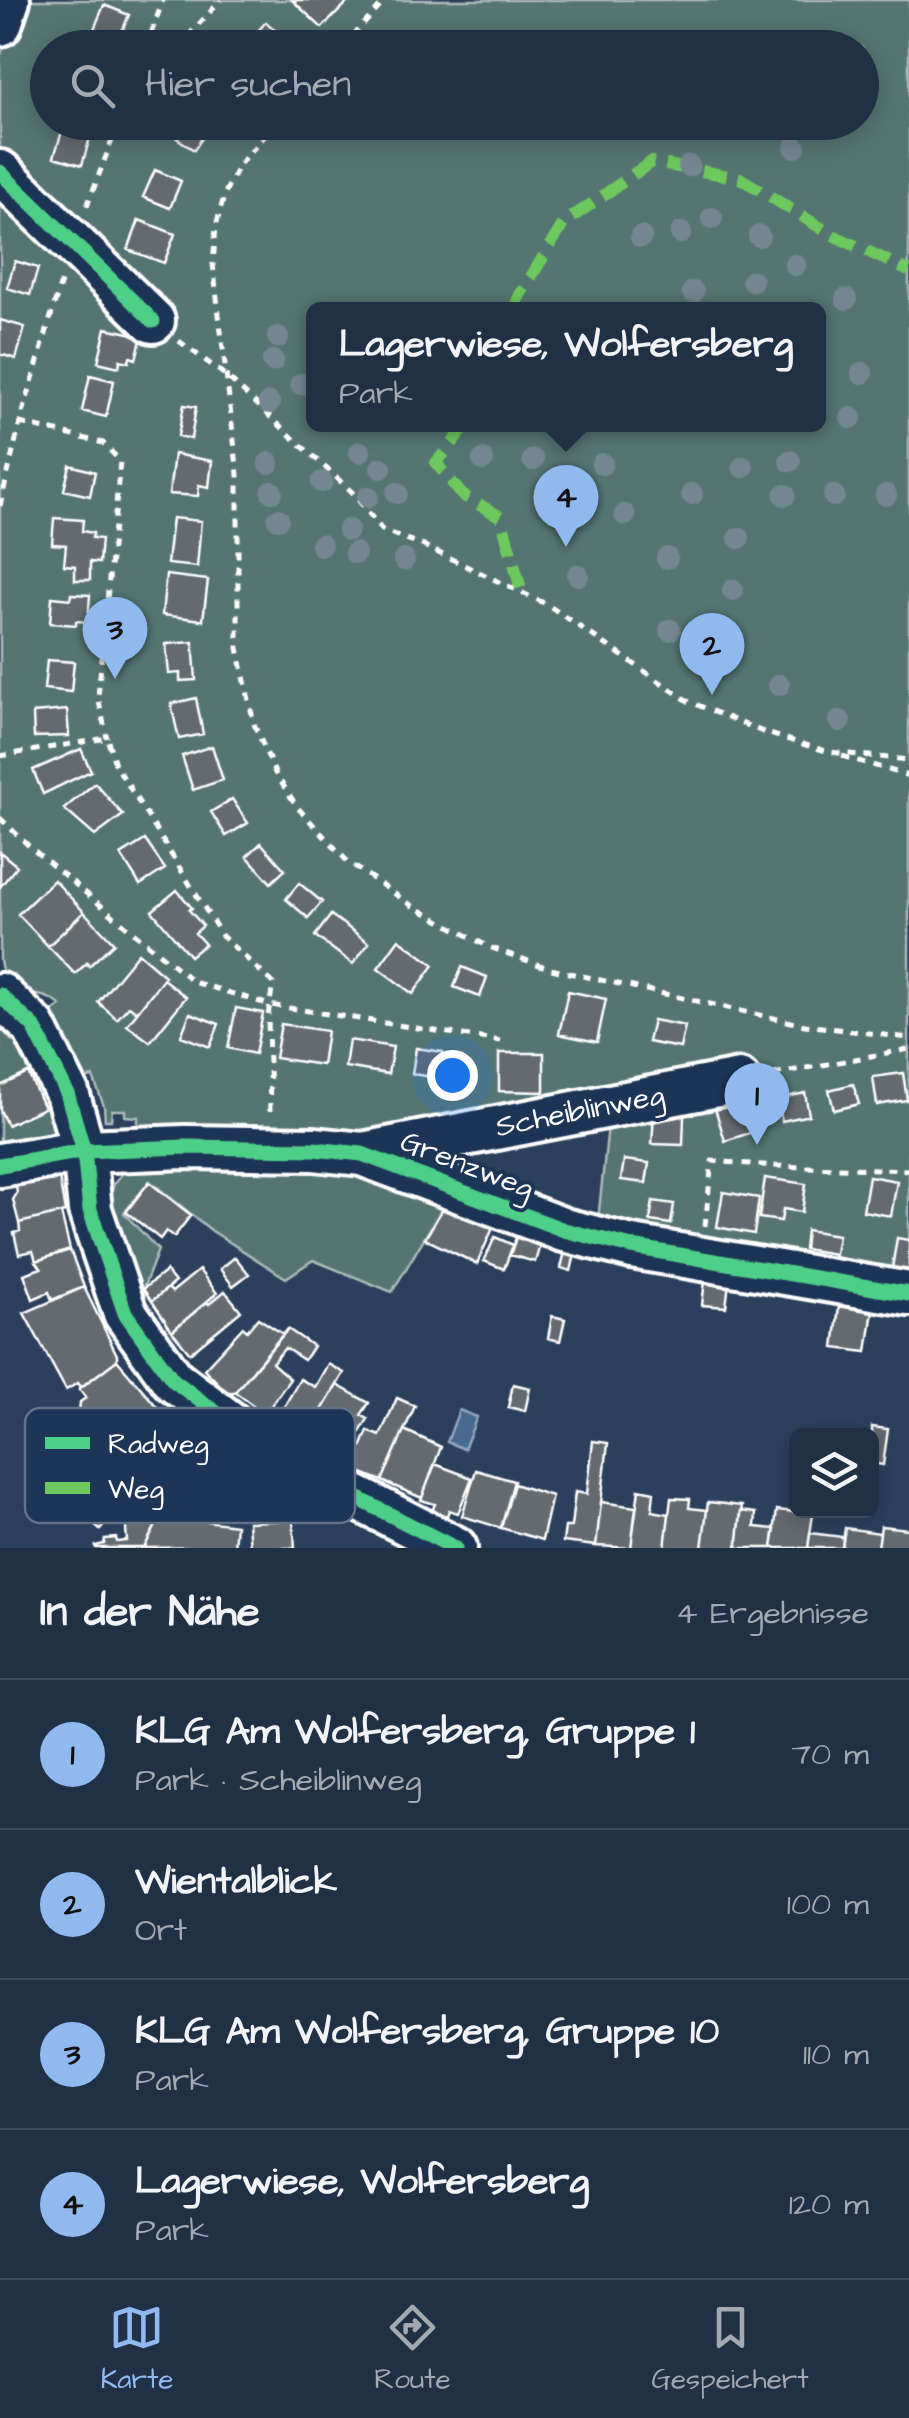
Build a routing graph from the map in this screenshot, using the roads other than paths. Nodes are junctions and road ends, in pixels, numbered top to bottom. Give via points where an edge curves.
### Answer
1 (8, 0) edge
2 (0, 24) edge
3 (0, 172) edge
4 (152, 321) road end
5 (0, 995) edge
6 (739, 1080) road end
7 (84, 1151) junction
8 (362, 1154) junction
9 (0, 1165) edge
10 (909, 1294) edge
11 (210, 1408) edge
12 (355, 1497) edge
13 (455, 1548) edge

1 - 2 street
3 - 4 street
5 - 7 street via 34,1027
6 - 8 street, Scheiblinweg
7 - 8 street, Grenzweg via 185,1147
7 - 9 street, Grenzweg
7 - 11 street via 90,1210 125,1313 173,1380
8 - 10 street, Grenzweg via 564,1230 632,1248
12 - 13 street

